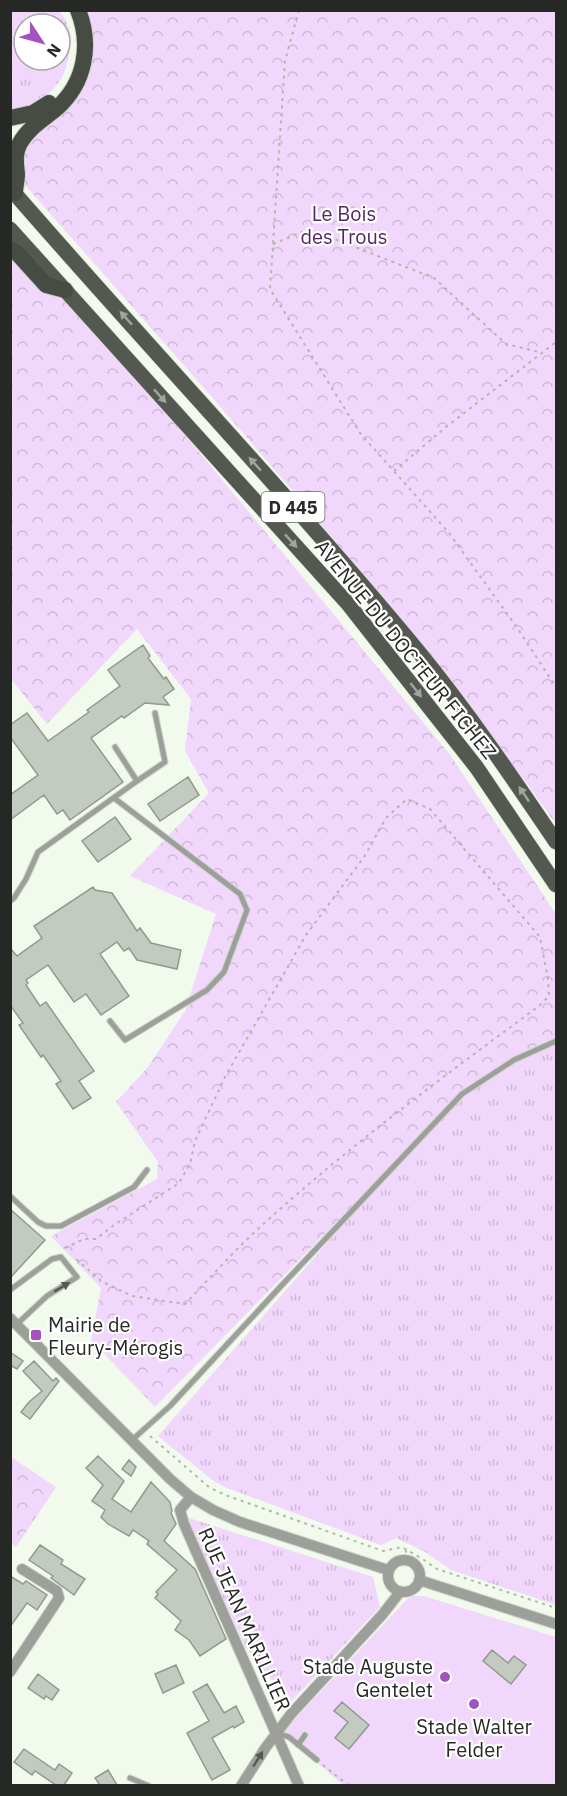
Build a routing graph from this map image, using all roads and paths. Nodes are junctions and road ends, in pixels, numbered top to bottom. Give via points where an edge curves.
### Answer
1 (68, 10) edge
2 (78, 10) edge
3 (299, 10) edge
4 (10, 118) edge
5 (13, 190) edge
6 (10, 229) edge
7 (273, 244) junction
8 (10, 249) edge
9 (65, 290) junction
10 (556, 342) edge
11 (543, 353) junction
12 (394, 471) junction
13 (556, 687) edge
14 (155, 713) dead end
15 (115, 747) dead end
16 (137, 781) junction
17 (114, 798) junction
18 (556, 842) edge
19 (556, 885) edge
20 (10, 901) edge
21 (110, 1021) dead end
22 (556, 1041) edge
23 (147, 1170) dead end
24 (10, 1196) edge
25 (67, 1254) dead end
26 (74, 1257) dead end
27 (10, 1290) edge
28 (14, 1321) edge
29 (143, 1430) junction
30 (132, 1440) junction
31 (191, 1497) junction
32 (406, 1555) junction
33 (22, 1569) dead end
34 (388, 1570) junction
35 (419, 1580) junction
36 (400, 1592) junction
37 (556, 1608) edge
38 (556, 1624) edge
39 (10, 1672) edge
40 (275, 1733) junction
41 (305, 1735) dead end
42 (298, 1745) junction
43 (317, 1760) joint
44 (130, 1778) dead end
45 (149, 1785) edge
46 (241, 1785) edge
47 (299, 1785) edge
48 (349, 1785) edge

1 - 4 highway via 76,33 74,66 68,81 47,105
2 - 5 highway via 86,52 81,74 69,96 20,143
3 - 7 path via 285,61
18 -> 5 main road, D 445 via 497,755 419,652
6 - 9 main road, D 445
7 - 11 path via 309,229 434,278 507,344
7 - 12 path via 270,289 360,432
8 - 9 highway via 46,285
9 -> 19 main road, AVENUE DU DOCTEUR FICHEZ / D 445 via 349,605 477,768
10 - 11 path
11 - 12 path
12 - 13 path via 449,533
14 - 16 lane via 165,762
15 - 16 lane
16 - 17 lane
17 - 20 lane via 38,852
17 - 21 lane via 240,894 247,910 224,972 207,990 125,1040
22 - 29 lane via 514,1060 462,1094 170,1406
23 - 24 lane via 134,1187 61,1226 38,1222
25 - 26 path via 60,1250 84,1239 96,1239 179,1183 225,1077 306,935 364,857 386,818 407,799 430,809 540,937 549,996 441,1078 268,1220 185,1304 132,1296 101,1281
28 -> 27 lane via 77,1277 61,1257 52,1259
28 - 30 street
29 - 30 lane
29 - 32 path via 210,1488 383,1551 402,1547
30 - 31 street
31 - 34 street via 240,1522
31 - 40 street, RUE JEAN MARILLIER via 180,1510 184,1524
32 - 34 street
32 - 35 street via 420,1572
32 - 37 path
33 - 39 street via 57,1591 59,1598
34 - 36 street via 388,1582
35 - 36 street via 410,1590
35 - 38 street
36 - 40 street
40 - 42 lane
46 -> 40 street, RUE JEAN MARILLIER
40 - 47 street
41 - 42 lane
42 - 43 lane
43 - 48 path
44 - 45 lane

